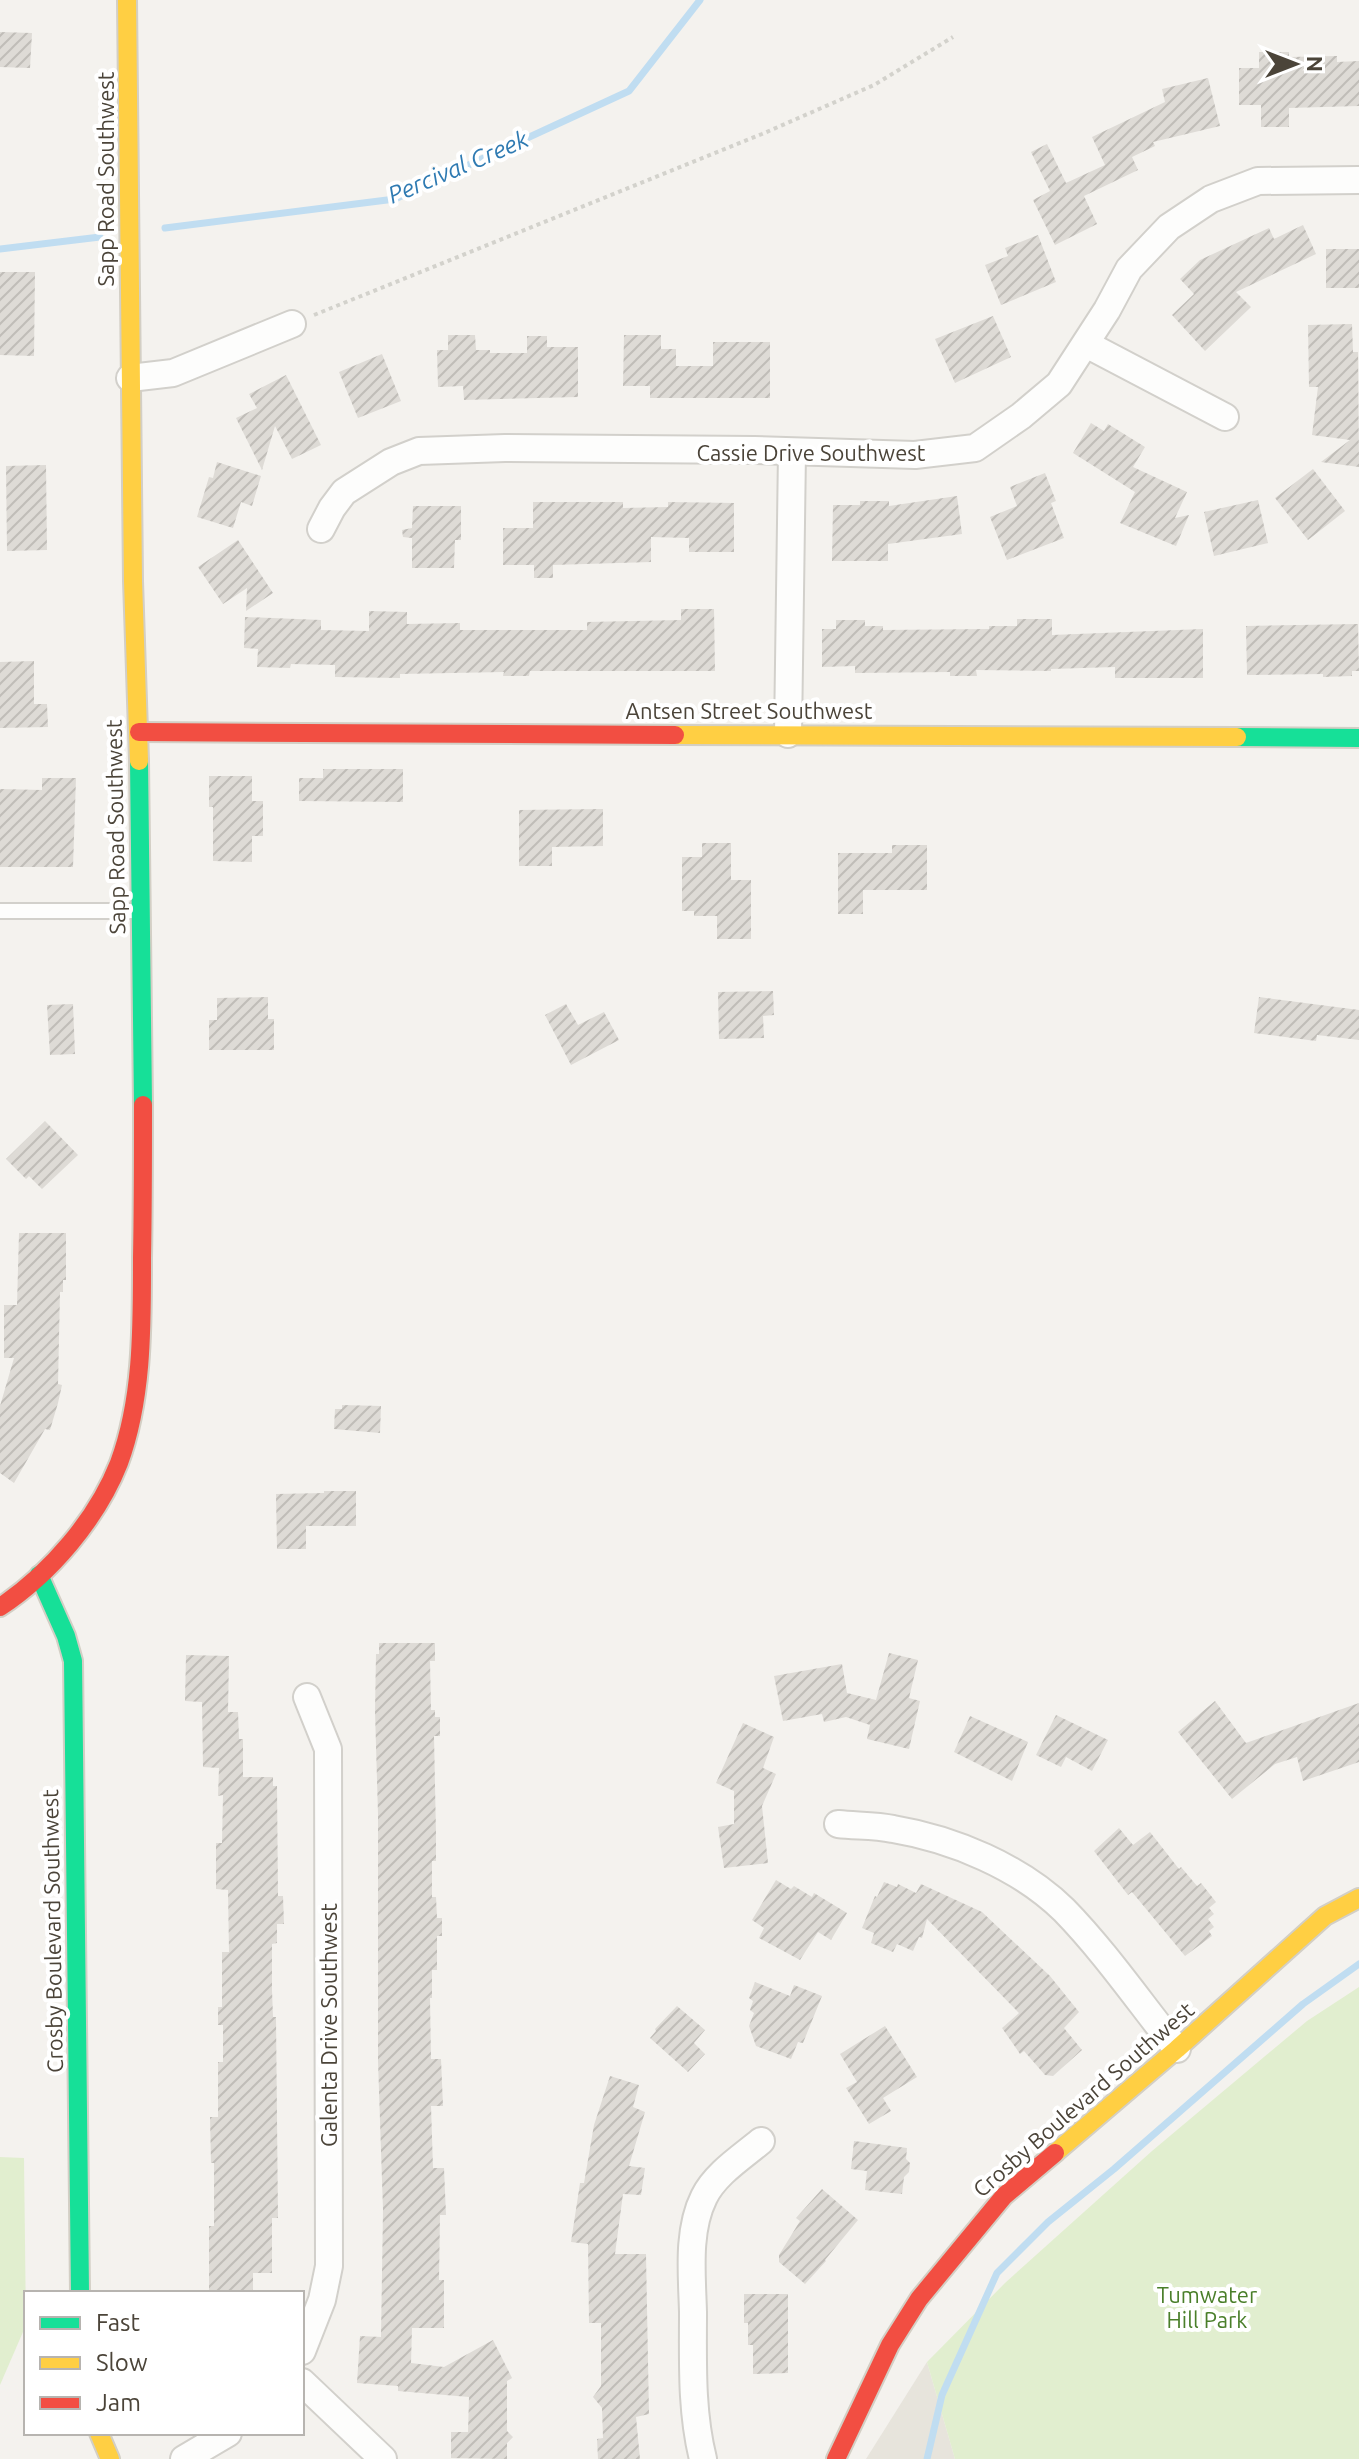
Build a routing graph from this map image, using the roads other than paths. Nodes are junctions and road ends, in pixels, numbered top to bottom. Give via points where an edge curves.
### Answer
1 (127, 0) edge
2 (1359, 180) edge
3 (292, 324) road end
4 (1086, 344) junction
5 (130, 378) junction
6 (1225, 417) dead end
7 (792, 452) junction
8 (321, 529) dead end
9 (139, 732) junction
10 (788, 734) junction
11 (1359, 738) edge
12 (0, 911) edge
13 (141, 911) junction
14 (39, 1575) junction
15 (0, 1607) edge
16 (307, 1697) dead end
17 (838, 1824) dead end
18 (1359, 1898) edge
19 (1177, 2049) junction
20 (761, 2141) dead end
21 (80, 2291) edge
22 (304, 2346) edge
23 (304, 2384) edge
24 (100, 2435) edge
25 (225, 2435) edge
26 (110, 2459) edge
27 (184, 2459) edge
28 (383, 2459) edge
29 (703, 2459) edge
30 (836, 2459) edge

1 - 5 street, Sapp Road Southwest
2 - 4 street, Cassie Drive Southwest via 1258,181 1211,199 1169,227 1129,269
3 - 5 street via 173,373
4 - 6 street
4 - 7 street, Cassie Drive Southwest via 1059,384 975,448 915,455
5 - 9 street, Sapp Road Southwest
7 - 8 street, Cassie Drive Southwest via 419,451 344,492
7 - 10 street
9 - 10 street, Antsen Street Southwest
9 - 13 street, Sapp Road Southwest
10 - 11 street, Antsen Street Southwest
12 - 13 lane
13 - 14 street, Sapp Road Southwest via 142,1299 137,1389 119,1462 106,1489 82,1527
14 - 15 street, Sapp Road Southwest
14 - 21 street, Crosby Boulevard Southwest via 73,1661
16 - 22 street, Galenta Drive Southwest via 328,1749 329,2266
17 - 19 street via 933,1837 1023,1880 1062,1909
18 - 19 street, Crosby Boulevard Southwest via 1325,1916
19 - 30 street, Crosby Boulevard Southwest via 1004,2196 952,2256 890,2345
20 - 29 street via 704,2195 696,2224 693,2391
23 - 28 street
24 - 26 street
25 - 27 street

